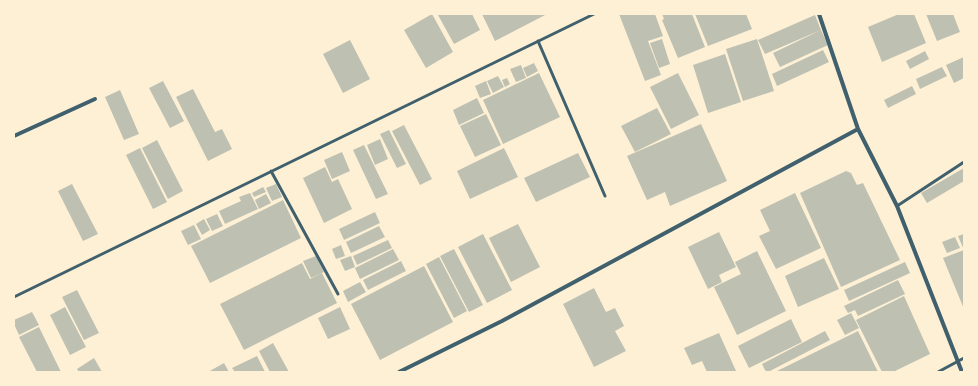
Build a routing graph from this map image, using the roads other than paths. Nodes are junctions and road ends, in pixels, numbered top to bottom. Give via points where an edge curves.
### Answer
1 (594, 14) edge
2 (819, 14) edge
3 (538, 41) junction
4 (95, 99) dead end
5 (858, 129) junction
6 (14, 136) edge
7 (964, 162) edge
8 (271, 171) junction
9 (605, 196) dead end
10 (897, 206) junction
11 (338, 294) dead end
12 (14, 297) edge
13 (964, 358) edge
14 (958, 362) junction
15 (398, 372) edge
16 (938, 372) edge
17 (962, 372) edge

1 - 3 lane
2 - 5 street
3 - 8 lane
3 - 9 lane
4 - 6 street
5 - 10 street
5 - 15 street via 502,321
7 - 10 lane
8 - 11 lane
8 - 12 lane
10 - 14 street
13 - 14 lane
14 - 16 lane
14 - 17 street

